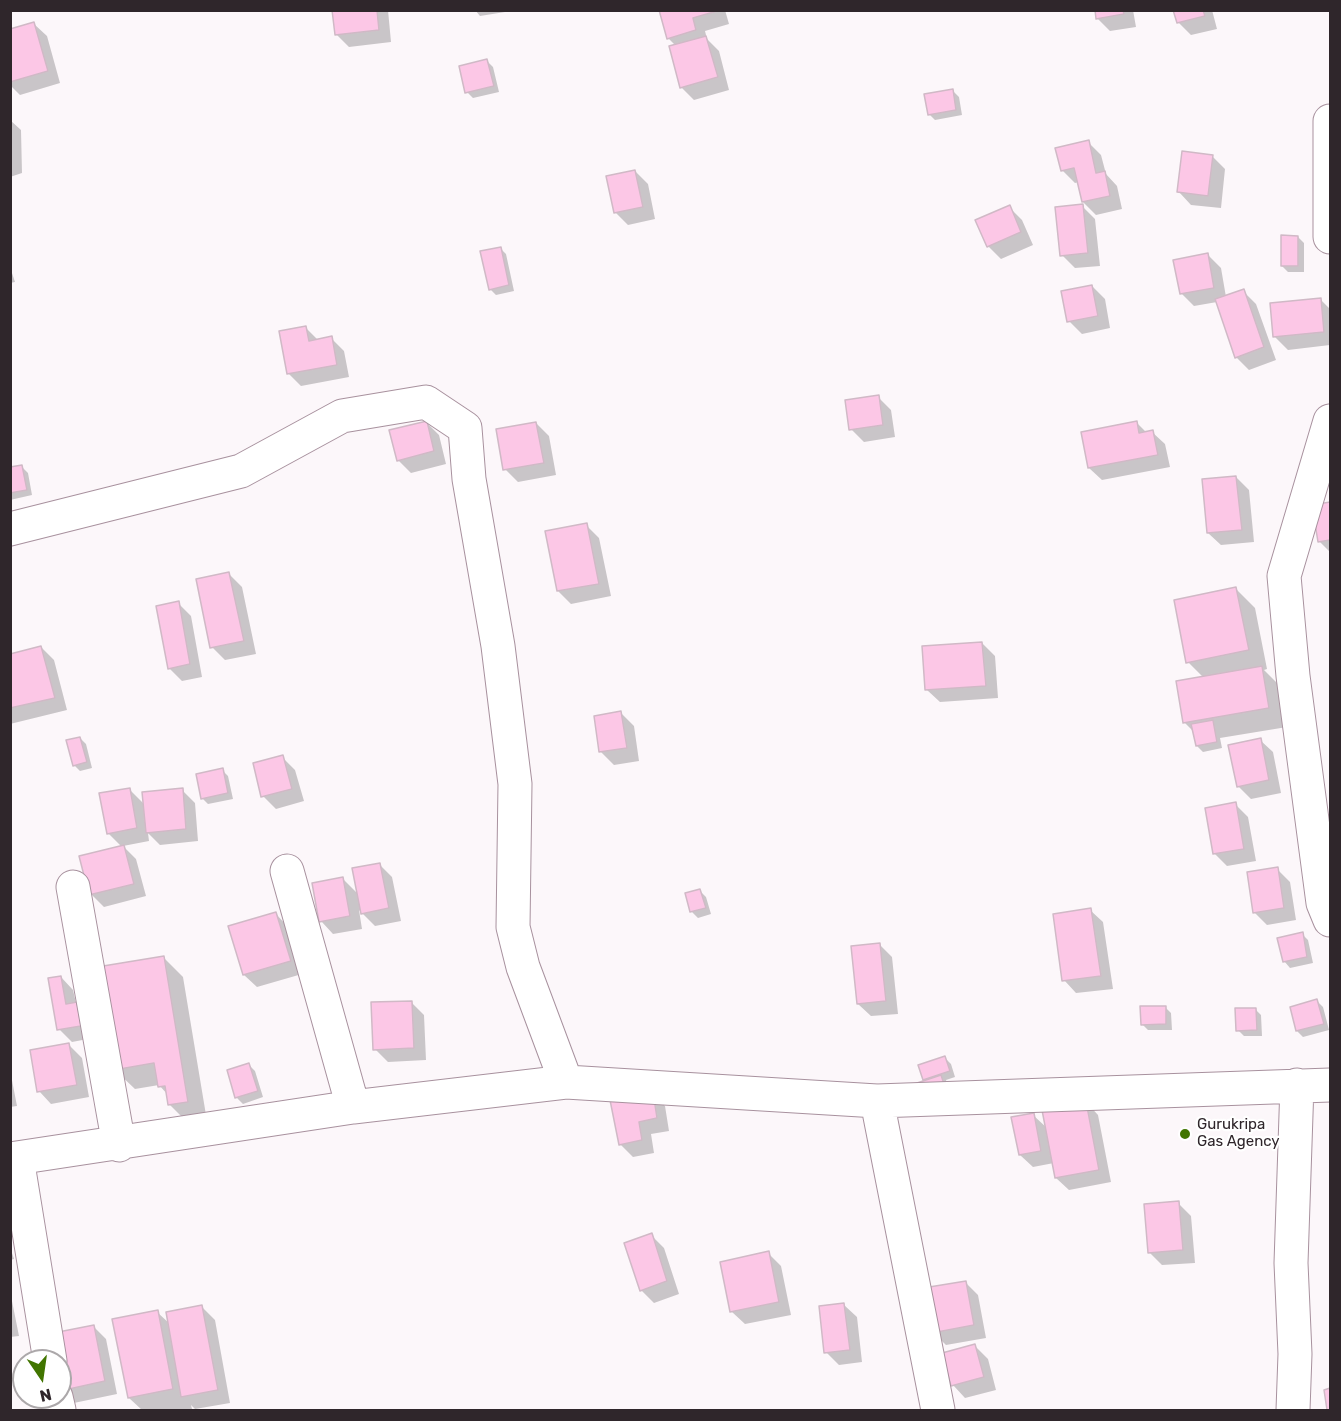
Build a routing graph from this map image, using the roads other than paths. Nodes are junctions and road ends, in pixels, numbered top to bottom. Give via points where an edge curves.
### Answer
1 (1330, 121) edge
2 (1330, 237) edge
3 (1330, 421) edge
4 (10, 528) edge
5 (287, 871) dead end
6 (73, 886) dead end
7 (1330, 920) edge
8 (566, 1082) junction
9 (1297, 1085) junction
10 (1330, 1085) edge
11 (877, 1101) junction
12 (352, 1107) junction
13 (119, 1145) junction
14 (14, 1159) edge
15 (48, 1349) edge
16 (938, 1410) edge
17 (1293, 1410) edge

1 - 2 street
3 - 7 street via 1284,576 1323,903
4 - 8 street via 241,471 342,416 426,402 465,428 469,479 498,646 515,784 513,927 523,967
5 - 12 street
6 - 13 street
8 - 11 street
8 - 12 street
9 - 10 street
9 - 11 street
9 - 17 street
11 - 16 street
12 - 13 street
13 - 14 street
14 - 15 street

